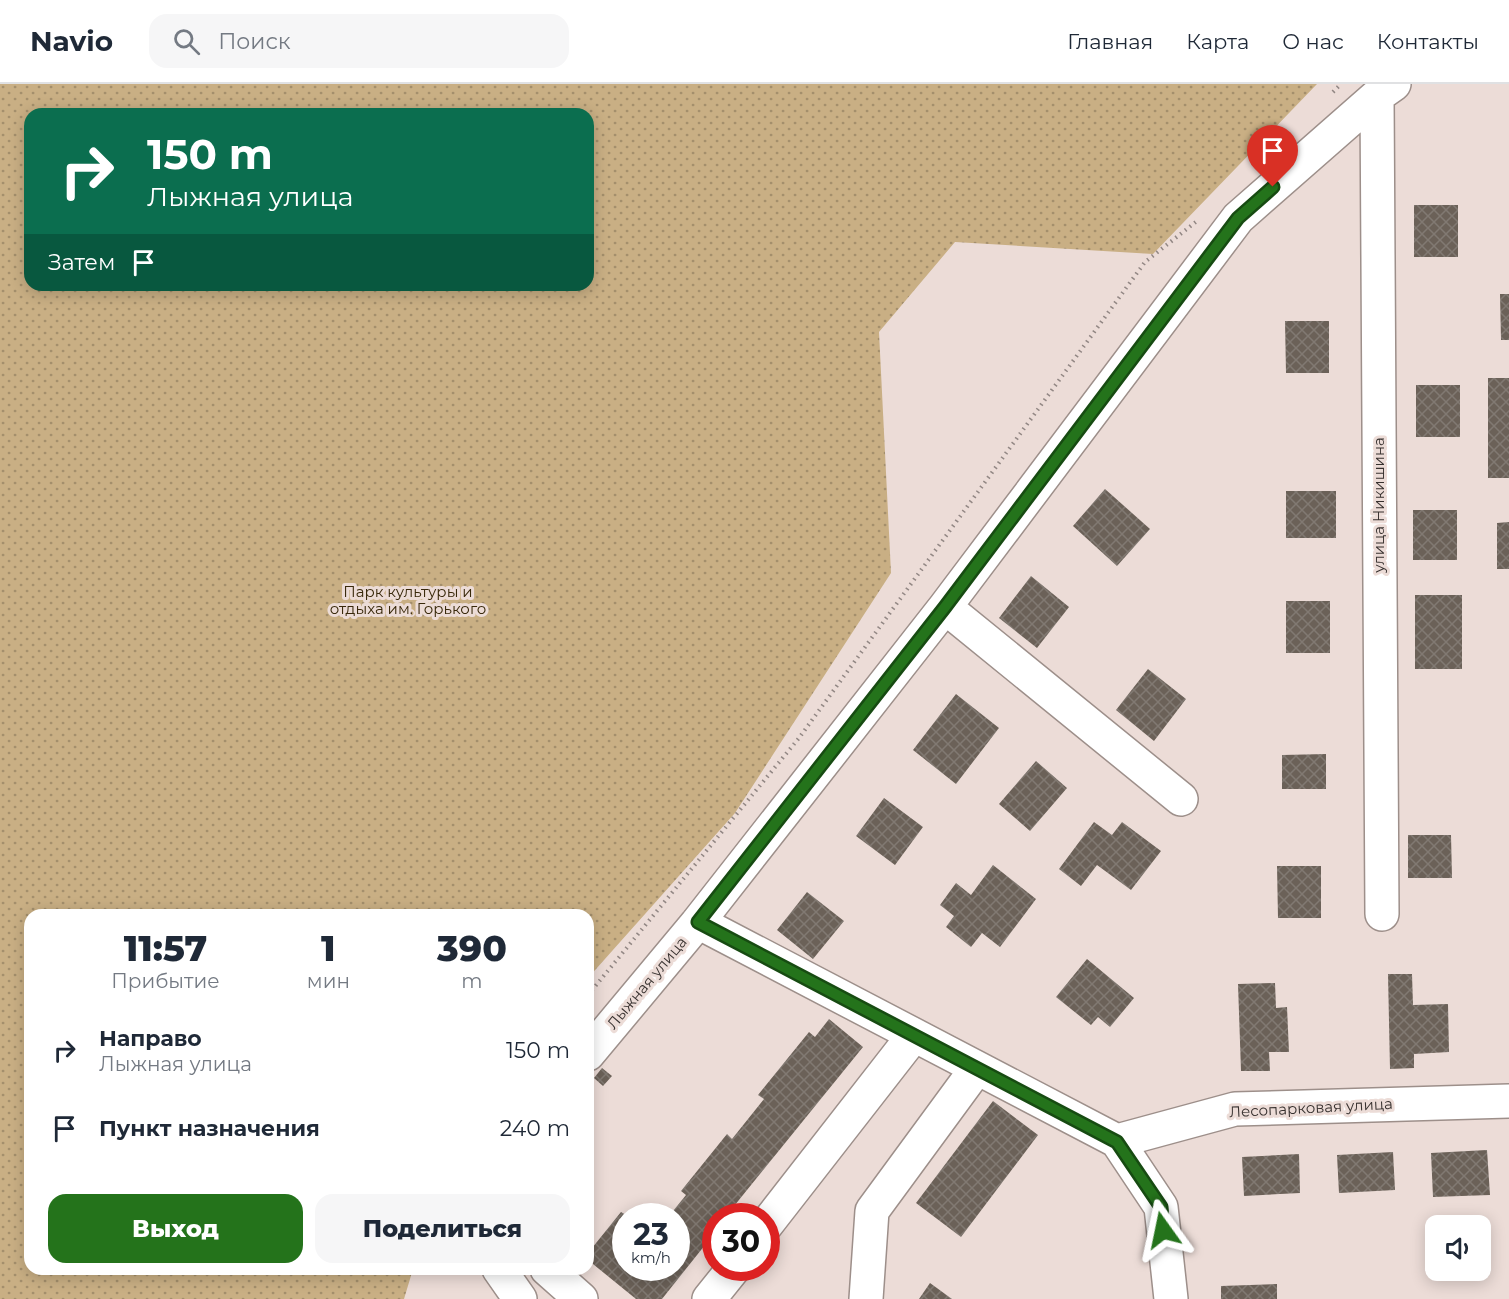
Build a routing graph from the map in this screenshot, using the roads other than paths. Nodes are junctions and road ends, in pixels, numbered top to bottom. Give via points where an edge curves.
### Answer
1 (1385, 90) edge
2 (945, 607) junction
3 (1181, 799) dead end
4 (1382, 914) dead end
5 (698, 922) junction
6 (915, 1035) junction
7 (594, 1047) edge
8 (977, 1068) junction
9 (1509, 1101) edge
10 (1117, 1142) junction
11 (780, 1208) edge
12 (503, 1275) edge
13 (554, 1275) edge
14 (724, 1281) edge
15 (520, 1299) edge
16 (581, 1299) edge
17 (709, 1299) edge
18 (866, 1299) edge
19 (1171, 1299) edge

1 - 2 street, Лыжная улица via 1238,218
1 - 4 street, улица Никишина
2 - 3 street
2 - 5 street, Лыжная улица
5 - 6 street
5 - 7 street, Лыжная улица
6 - 8 street
6 - 11 street
8 - 10 street
8 - 18 street via 872,1211
9 - 10 street, Лесопарковая улица via 1235,1109
10 - 19 street via 1161,1207
12 - 15 street
13 - 16 street
14 - 17 street

